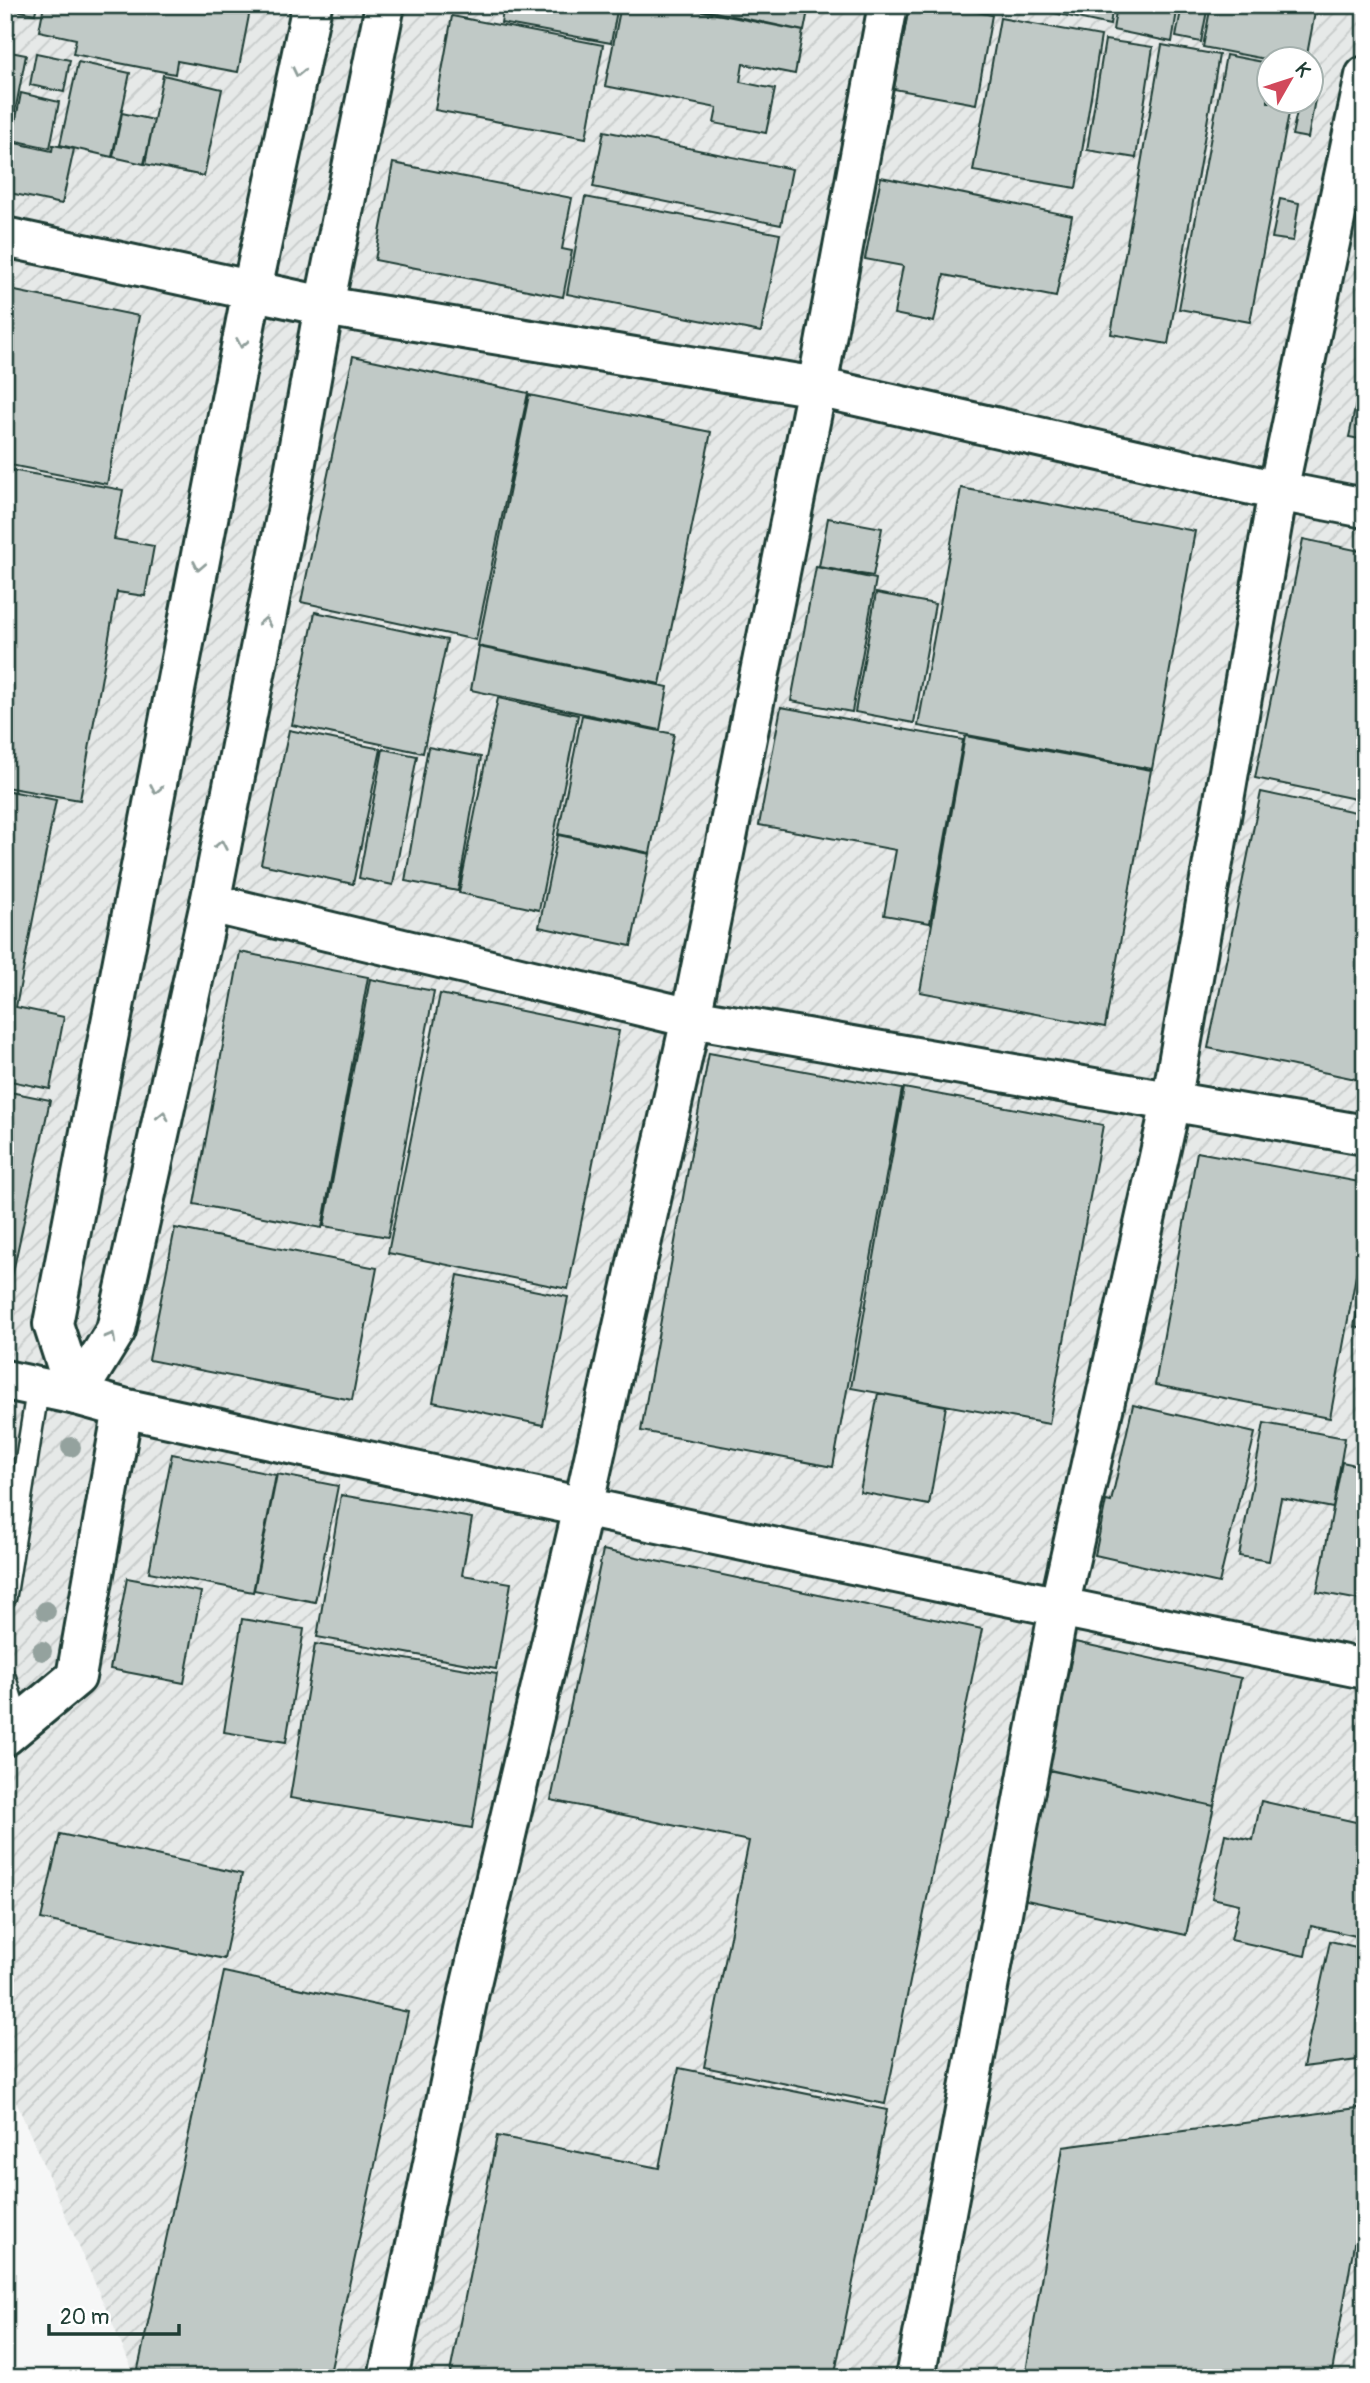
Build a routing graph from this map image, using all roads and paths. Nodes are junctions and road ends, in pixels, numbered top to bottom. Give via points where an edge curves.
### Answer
1 (313, 5) edge
2 (385, 5) edge
3 (888, 5) edge
4 (1365, 76) edge
5 (5, 237) edge
6 (252, 290) junction
7 (324, 306) junction
8 (817, 387) junction
9 (1279, 491) junction
10 (1365, 509) edge
11 (210, 903) junction
12 (691, 1017) junction
13 (1171, 1103) junction
14 (1365, 1135) edge
15 (21, 1384) edge
16 (76, 1395) junction
17 (123, 1408) junction
18 (583, 1508) junction
19 (5, 1597) edge
20 (1059, 1608) junction
21 (1365, 1669) edge
22 (5, 1679) edge
23 (12, 1730) edge
24 (388, 2378) edge
25 (915, 2378) edge

1 -> 6 street
2 - 7 street
3 - 8 street
4 - 9 street
5 - 6 street
6 - 7 street
6 -> 16 street via 53,1324
7 - 8 street
11 -> 7 street
8 - 9 street
8 - 12 street
9 - 10 street
9 - 13 street
11 - 12 street
16 -> 11 street via 116,1330
12 - 13 street
12 - 18 street
13 - 14 street
13 - 20 street
15 - 16 street
15 - 19 lane
16 - 17 street
17 - 18 street
17 - 23 street via 76,1677
18 - 20 street
18 - 24 street via 468,1992
20 - 21 street
20 - 25 street
22 - 23 lane

